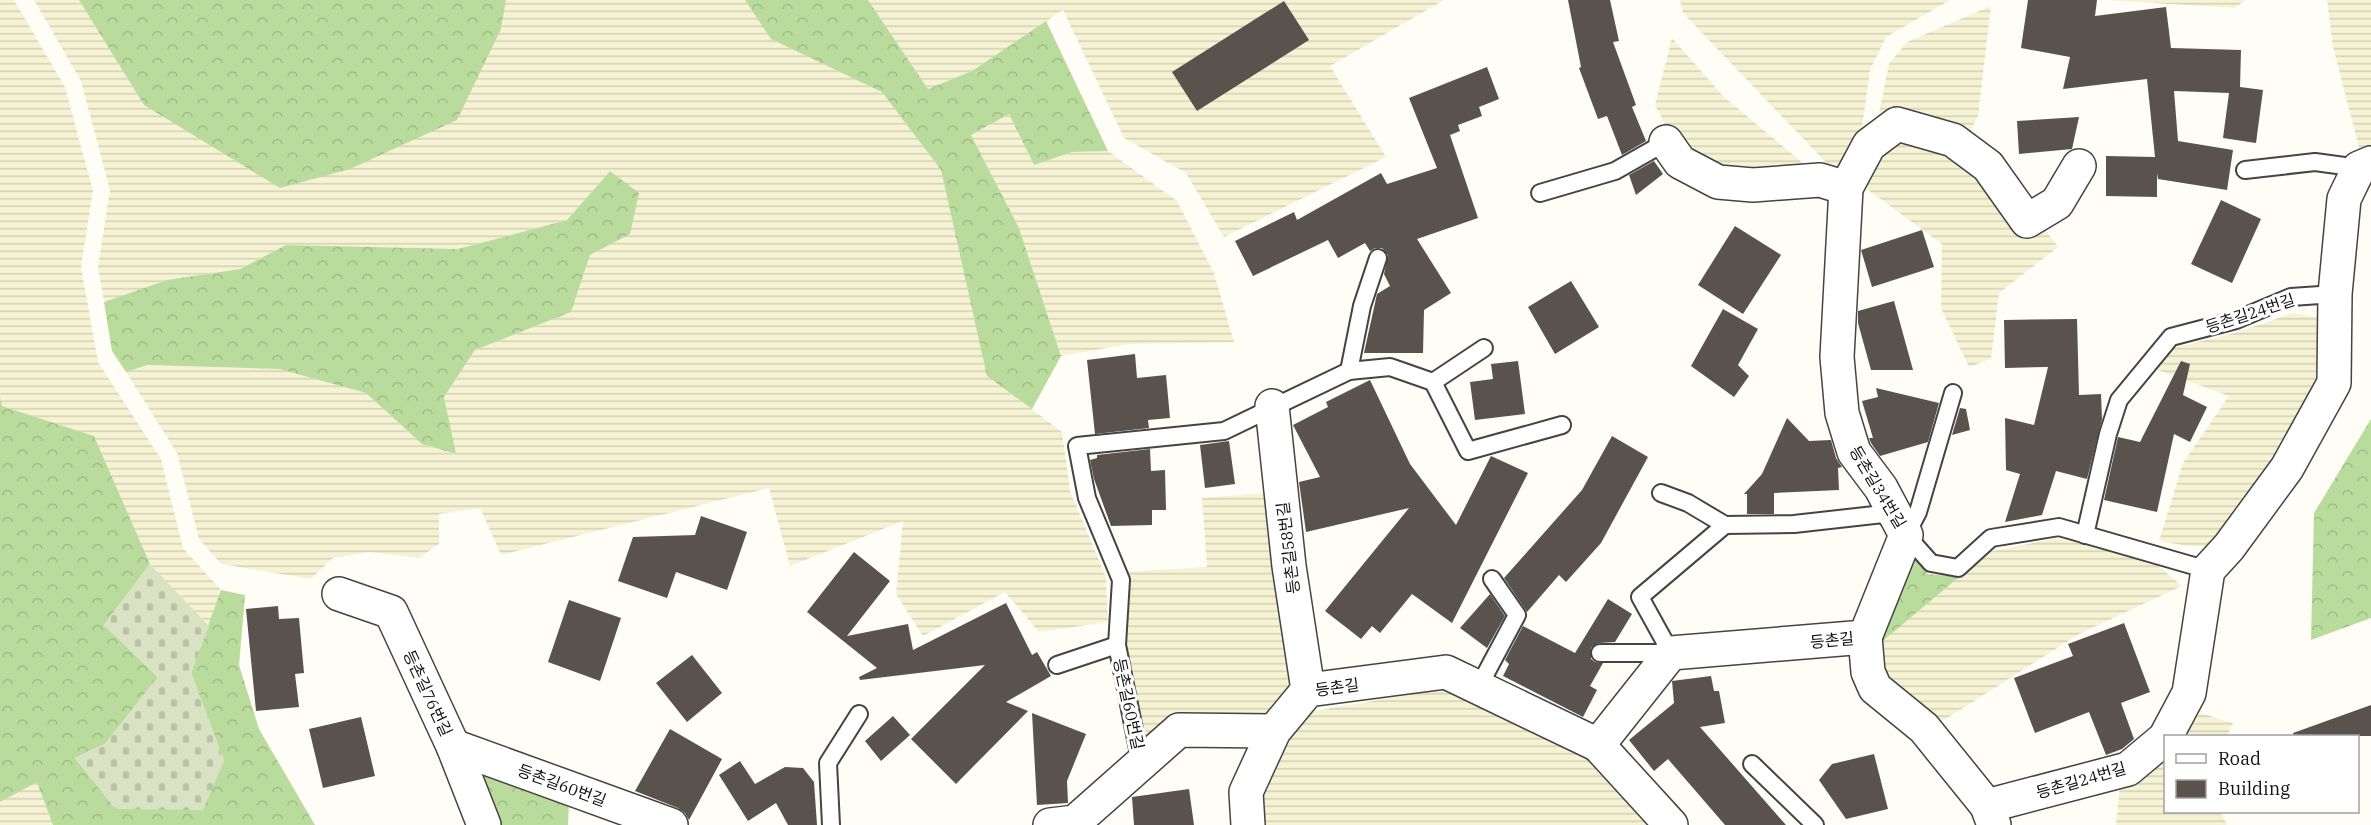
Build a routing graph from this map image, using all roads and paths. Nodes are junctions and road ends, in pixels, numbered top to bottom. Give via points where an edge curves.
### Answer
1 (1666, 142) joint
2 (2079, 166) dead end
3 (2365, 166) edge
4 (2246, 170) dead end
5 (1846, 188) junction
6 (1540, 193) dead end
7 (1378, 258) dead end
8 (2335, 294) junction
9 (1484, 348) dead end
10 (1349, 370) junction
11 (1433, 382) junction
12 (1953, 393) dead end
13 (1272, 406) junction
14 (1562, 425) dead end
15 (1661, 493) dead end
16 (1725, 525) junction
17 (1906, 535) junction
18 (2085, 535) junction
19 (2208, 570) junction
20 (1492, 579) dead end
21 (339, 594) dead end
22 (1866, 637) junction
23 (1116, 645) junction
24 (1671, 653) junction
25 (1600, 654) dead end
26 (1057, 665) dead end
27 (1478, 688) junction
28 (1308, 690) junction
29 (859, 714) dead end
30 (1274, 731) junction
31 (2166, 735) edge
32 (2164, 738) edge
33 (1598, 745) junction
34 (453, 746) junction
35 (1141, 764) junction
36 (1752, 764) dead end
37 (1991, 816) edge
38 (484, 825) edge
39 (671, 825) edge
40 (831, 825) edge
41 (1050, 825) edge
42 (1248, 825) edge
43 (1671, 825) edge
44 (1815, 825) edge

1 - 5 street via 1680,162 1718,182 1753,185 1820,180
1 - 6 lane via 1615,171
2 - 5 street, 등촌길34번길 via 2057,203 2026,221 1988,166 1953,140 1897,124 1869,145
3 - 4 lane via 2315,162
3 - 8 street via 2344,198
5 - 17 street, 등촌길34번길 via 1836,357 1842,413 1854,452 1881,488
7 - 10 lane via 1362,306
8 - 18 lane, 등촌길24번길 via 2291,297 2236,320 2171,336 2119,400
8 - 19 street via 2334,383 2287,468
9 - 11 lane
10 - 11 lane via 1390,367
10 - 13 lane
11 - 14 lane via 1468,451
12 - 17 lane via 1918,512
13 - 23 lane, 등촌길60번길 via 1224,430 1077,446 1087,498 1121,580
13 - 28 street, 등촌길58번길 via 1289,566
15 - 16 lane via 1688,503
16 - 17 lane via 1794,524 1883,514
16 - 24 lane via 1640,597
17 - 18 lane via 1931,563 1958,568 1991,538 2059,528
17 - 22 street, 등촌길34번길
18 - 19 lane
19 - 31 street, 등촌길24번길 via 2189,693
20 - 27 lane via 1517,615
21 - 34 street, 등촌길76번길 via 391,612
22 - 24 street, 등촌길
22 - 37 street, 등촌길 via 1868,672 1875,688 1924,728
23 - 26 lane, 등촌길60번길
23 - 35 lane, 등촌길60번길
24 - 25 lane, 등촌길
24 - 33 street
27 - 28 street, 등촌길 via 1446,672
27 - 33 street, 등촌길
28 - 30 street, 등촌길
29 - 40 lane via 828,763
30 - 35 street, 등촌길60번길 via 1179,730
30 - 42 street, 등촌길 via 1246,792
32 - 37 street, 등촌길24번길 via 2128,769
33 - 43 street, 등촌길
34 - 38 street, 등촌길76번길
34 - 39 street, 등촌길60번길
35 - 41 street, 등촌길60번길 via 1075,822
36 - 44 lane

